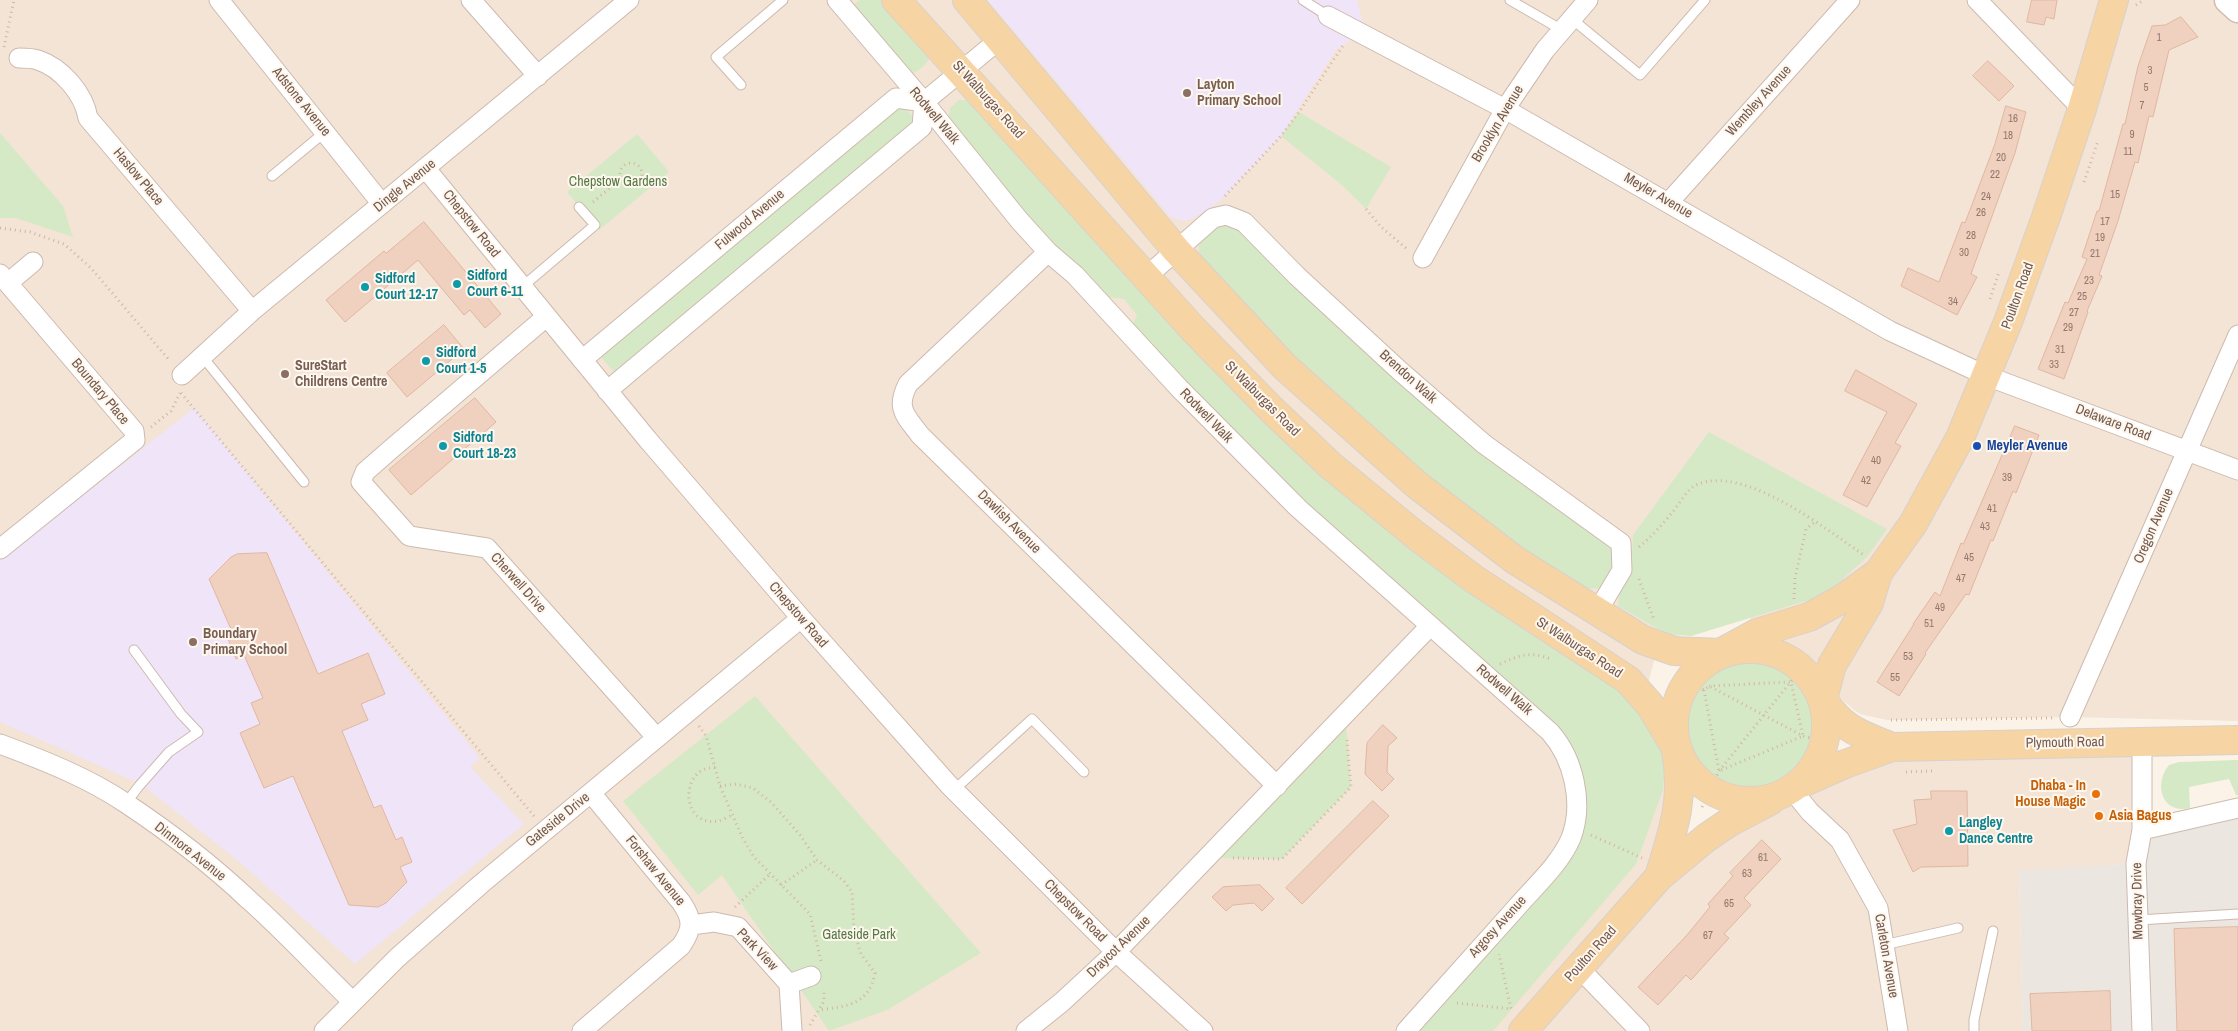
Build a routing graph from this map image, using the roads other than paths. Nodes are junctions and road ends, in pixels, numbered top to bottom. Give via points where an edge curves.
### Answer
1 (220, 0) edge
2 (471, 0) edge
3 (629, 0) edge
4 (783, 0) edge
5 (837, 0) edge
6 (896, 0) edge
7 (966, 0) edge
8 (1302, 0) edge
9 (1510, 0) edge
10 (1588, 0) edge
11 (1705, 0) edge
12 (1850, 0) edge
13 (1977, 0) edge
14 (2114, 0) edge
15 (2228, 0) edge
16 (2238, 10) edge
17 (1328, 16) joint
18 (1567, 25) junction
19 (1000, 39) junction
20 (10, 57) road end
21 (962, 72) junction
22 (538, 76) junction
23 (741, 86) dead end
24 (924, 102) junction
25 (1505, 109) junction
26 (2082, 109) junction
27 (325, 132) junction
28 (426, 169) junction
29 (272, 176) dead end
30 (1669, 202) junction
31 (382, 204) junction
32 (581, 209) road end
33 (1176, 250) junction
34 (1048, 252) junction
35 (1423, 258) road end
36 (33, 262) dead end
37 (1146, 277) junction
38 (4, 278) edge
39 (522, 286) junction
40 (252, 312) junction
41 (546, 317) junction
42 (2238, 335) edge
43 (202, 356) junction
44 (582, 360) junction
45 (182, 375) road end
46 (1987, 376) junction
47 (607, 391) junction
48 (2186, 451) junction
49 (2238, 470) edge
50 (304, 482) dead end
51 (2, 543) edge
52 (1869, 564) junction
53 (1597, 612) junction
54 (801, 618) junction
55 (1430, 626) junction
56 (134, 650) dead end
57 (1722, 652) junction
58 (1824, 700) junction
59 (2070, 717) road end
60 (657, 738) junction
61 (2238, 740) edge
62 (2142, 742) junction
63 (0, 744) edge
64 (1674, 746) junction
65 (1892, 747) junction
66 (1084, 772) dead end
67 (1277, 786) junction
68 (954, 790) junction
69 (1790, 791) junction
70 (591, 793) junction
71 (126, 803) junction
72 (2238, 808) edge
73 (1577, 815) joint
74 (2142, 830) junction
75 (1652, 868) junction
76 (2238, 914) edge
77 (2138, 920) junction
78 (691, 925) junction
79 (1958, 928) dead end
80 (1993, 931) dead end
81 (1884, 945) junction
82 (1116, 952) junction
83 (1579, 968) junction
84 (819, 975) road end
85 (789, 984) junction
86 (352, 1001) junction
87 (324, 1031) edge
88 (582, 1031) edge
89 (792, 1031) edge
90 (1026, 1031) edge
91 (1203, 1031) edge
92 (1406, 1031) edge
93 (1523, 1031) edge
94 (1640, 1031) edge
95 (1898, 1031) edge
96 (1974, 1031) edge
97 (2142, 1031) edge

1 - 27 street, Adstone Avenue
2 - 22 street
3 - 22 street, Dingle Avenue
4 - 23 lane via 716,57
5 - 24 street, Rodwell Walk
6 - 21 main road, St Walburgas Road
7 - 19 main road
8 - 17 lane
9 - 18 lane
10 - 18 street, Brooklyn Avenue
11 - 18 lane via 1640,75
12 - 30 street, Wembley Avenue
13 - 26 street
14 - 26 main road, Poulton Road
15 - 16 main road
17 - 25 street, Meyler Avenue
18 - 25 street, Brooklyn Avenue via 1545,50
19 - 21 street
19 - 33 main road
20 - 40 street, Haslow Place via 36,59 64,77 86,105 88,118
21 - 24 street
21 - 37 main road, St Walburgas Road
22 - 28 street, Dingle Avenue
24 - 34 street, Rodwell Walk
24 - 44 street, Fulwood Avenue via 896,98
24 - 47 street via 922,127
25 - 30 street, Meyler Avenue
25 - 35 street, Brooklyn Avenue
26 - 46 main road, Poulton Road
27 - 29 lane
27 - 31 street, Adstone Avenue
28 - 31 street, Dingle Avenue
28 - 39 street, Chepstow Road
30 - 46 street, Meyler Avenue via 1890,331
31 - 40 street, Dingle Avenue
32 - 39 lane via 595,225
33 - 37 street
33 - 53 main road via 1285,367 1417,485 1515,560
33 - 53 street, Brendon Walk via 1213,218 1226,215 1244,222 1297,276 1484,444 1626,548 1622,570
34 - 55 street, Rodwell Walk via 1075,275 1262,473
34 - 67 street, Dawlish Avenue via 908,384 901,404 904,416
36 - 38 street, Boundary Place
37 - 64 main road, St Walburgas Road via 1241,379 1330,465 1474,579 1628,680 1650,705
38 - 51 street, Boundary Place via 134,431 135,440
39 - 41 street, Chepstow Road
40 - 43 street, Dingle Avenue
41 - 44 street, Chepstow Road
41 - 60 street, Cherwell Drive via 384,455 365,472 361,482 409,536 487,548
42 - 48 street, Oregon Avenue
43 - 45 street, Dingle Avenue
43 - 50 lane
44 - 47 street, Chepstow Road
46 - 48 street, Delaware Road
46 - 52 main road, Poulton Road via 1960,438 1913,524
47 - 54 street, Chepstow Road
48 - 49 street, Delaware Road
48 - 59 street, Oregon Avenue
52 - 57 main road, Poulton Road via 1825,610 1757,633
52 - 58 main road, Poulton Road via 1869,603 1832,665
53 - 57 main road via 1658,646 1674,651
54 - 60 street, Gateside Drive
54 - 68 street, Chepstow Road
55 - 67 street, Draycot Avenue
55 - 73 street, Rodwell Walk via 1560,742 1574,783
56 - 71 lane via 198,732 169,752
57 - 58 main road, Plymouth Road via 1754,650 1784,658 1806,674
57 - 64 main road, Poulton Road via 1695,671 1678,696 1674,710
58 - 65 main road, Plymouth Road via 1838,720 1850,730
58 - 69 main road via 1824,742 1818,760
60 - 70 street, Gateside Drive
61 - 62 main road, Plymouth Road
62 - 65 main road, Plymouth Road
62 - 74 street, Mowbray Drive
63 - 71 street, Dinmore Avenue
64 - 69 main road, St Walburgas Road via 1696,779 1710,790 1736,799 1755,800
64 - 75 main road, Poulton Road via 1680,775 1678,808
65 - 69 main road, Plymouth Road via 1845,764
66 - 68 lane via 1032,719
67 - 82 street, Draycot Avenue
68 - 82 street, Chepstow Road
69 - 75 main road, Poulton Road
69 - 81 street, Carleton Avenue via 1840,840 1878,908
70 - 78 street, Forshaw Avenue via 681,902 690,914
70 - 86 street, Gateside Drive via 467,896
71 - 86 street, Dinmore Avenue via 240,891
72 - 74 street
73 - 92 street, Argosy Avenue via 1570,840 1546,874
74 - 77 street, Mowbray Drive via 2136,863
75 - 83 main road, Poulton Road
76 - 77 lane
77 - 97 street, Mowbray Drive
78 - 85 street, Park View via 714,922 738,927
78 - 88 street via 681,946
79 - 81 lane
80 - 96 lane
81 - 95 street, Carleton Avenue
82 - 90 street, Draycot Avenue
82 - 91 street, Chepstow Road
83 - 93 main road, Poulton Road
83 - 94 street
84 - 85 street, Park View
85 - 89 street, Park View
86 - 87 street, Gateside Drive

